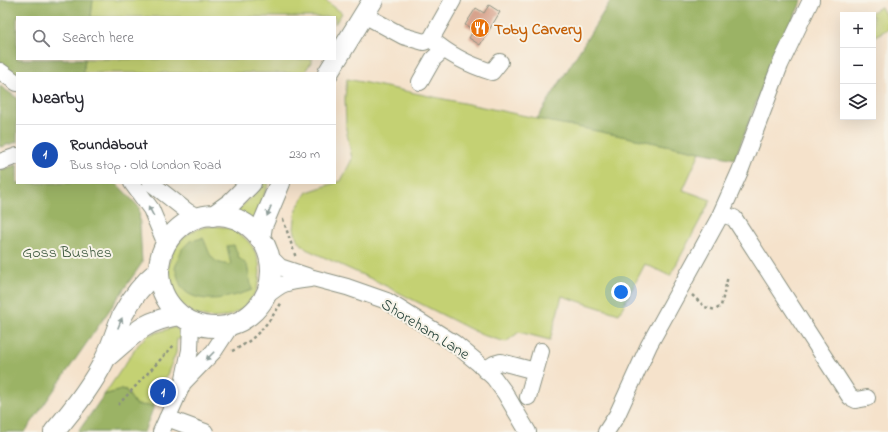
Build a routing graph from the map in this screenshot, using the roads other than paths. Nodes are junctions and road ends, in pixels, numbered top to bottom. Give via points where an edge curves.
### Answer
1 (454, 0) edge
2 (810, 0) edge
3 (369, 7) edge
4 (431, 39) junction
5 (443, 50) junction
6 (500, 62) dead end
7 (0, 71) edge
8 (329, 72) edge
9 (16, 82) edge
10 (420, 82) dead end
11 (16, 156) edge
12 (0, 162) edge
13 (133, 184) edge
14 (152, 184) edge
15 (250, 184) edge
16 (280, 184) edge
17 (721, 214) junction
18 (207, 217) junction
19 (165, 242) junction
20 (264, 247) junction
21 (158, 271) junction
22 (313, 278) junction
23 (265, 297) junction
24 (185, 318) junction
25 (231, 325) junction
26 (541, 351) dead end
27 (105, 359) junction
28 (485, 370) junction
29 (535, 371) junction
30 (183, 383) junction
31 (528, 397) dead end
32 (867, 398) dead end
33 (164, 425) edge
34 (54, 432) edge
35 (205, 432) edge
36 (528, 432) edge
37 (606, 432) edge

1 - 4 street
2 - 17 street via 780,65
3 - 4 street via 403,36 424,42
3 - 8 main road
4 - 5 street
5 - 6 street via 473,66 492,72
5 - 10 street
7 - 9 street
11 - 12 street
19 -> 13 street via 150,209
14 - 18 street via 188,212
15 - 18 main road via 231,203
16 -> 20 main road via 262,226
17 - 32 street via 734,218 850,397 856,400
17 - 37 street via 649,345 618,416
18 - 19 main road via 190,222
18 - 20 main road via 223,216 238,221 251,229
19 - 21 main road via 158,261
20 - 22 street, Shoreham Lane via 280,267
20 - 23 main road via 270,266 270,282
21 - 24 main road via 170,305
27 -> 21 main road via 130,302
22 - 23 street, Shoreham Lane via 287,282
22 - 28 street, Shoreham Lane via 387,301 454,343
23 - 25 main road via 250,315
24 - 25 main road via 202,326
24 - 27 main road via 160,319 145,325
24 - 30 street via 190,350
25 -> 30 street via 214,351
26 - 29 street
27 - 34 main road via 67,417
28 - 29 street via 501,362
28 - 36 street, Shoreham Lane via 505,393
29 - 31 street
30 - 33 street
33 - 35 street

